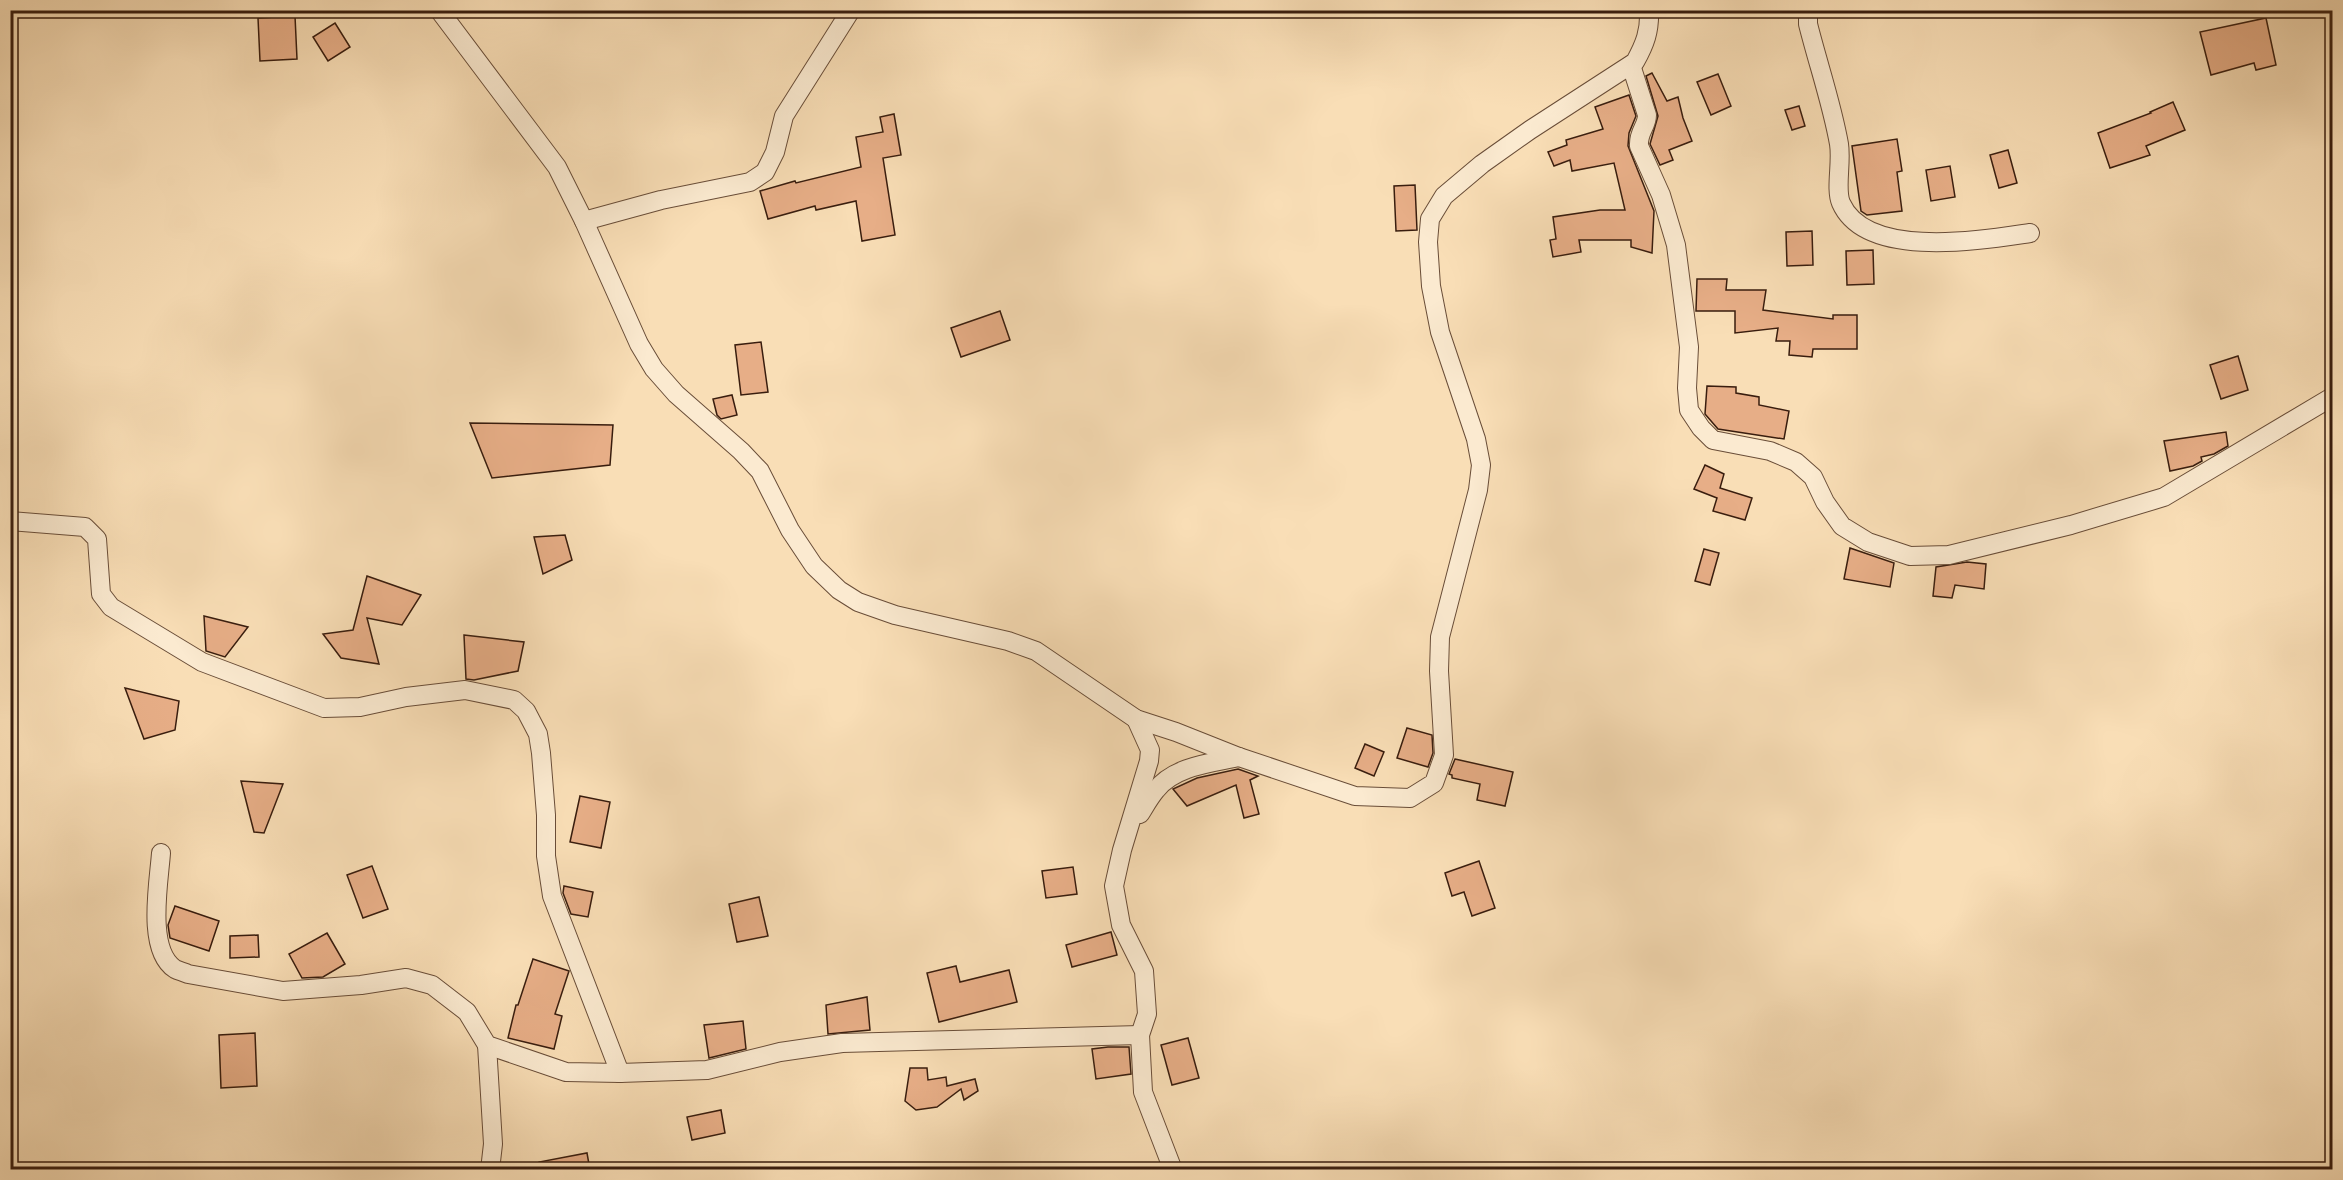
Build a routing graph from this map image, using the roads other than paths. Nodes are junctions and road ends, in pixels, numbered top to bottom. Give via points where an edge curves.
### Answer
1 (439, 10) edge
2 (851, 10) edge
3 (1649, 10) edge
4 (1809, 10) edge
5 (1631, 65) junction
6 (584, 220) junction
7 (2030, 233) dead end
8 (2332, 397) edge
9 (10, 521) edge
10 (1136, 719) junction
11 (1239, 757) junction
12 (1130, 831) junction
13 (161, 853) dead end
14 (1140, 1035) junction
15 (487, 1045) junction
16 (620, 1073) junction
17 (490, 1170) edge
18 (1173, 1170) edge

1 - 6 street via 557,167
2 - 6 street via 784,116 775,152 765,172 750,182
3 - 5 street via 1645,44
4 - 7 street via 1808,24 1839,145 1838,192 1846,211 1877,234 1911,242 1986,240
5 - 8 street via 1647,115 1639,146 1661,195 1676,245 1689,347 1689,410 1713,440 1770,451 1796,462 1813,477 1842,526 1869,542 1910,556 1949,555 2072,525 2164,497
5 - 11 street via 1482,164 1444,196 1430,219 1431,286 1440,332 1481,465 1440,637 1444,755 1434,783 1410,798 1355,796
6 - 10 street via 654,369 760,471 790,530 814,566 839,590 858,602 895,615 1036,651
9 - 16 street via 85,527 97,539 101,594 111,607 202,662 324,708 360,707 465,690 514,700 526,711 538,734 552,896
10 - 11 street
10 - 12 street via 1150,750
11 - 12 street via 1186,769 1164,782
12 - 14 street via 1114,886 1121,925 1144,971 1148,1014
13 - 15 street via 156,930 165,957 174,968 283,991 406,978 432,985 467,1012
14 - 16 street via 842,1043 780,1052 707,1070
14 - 18 street via 1143,1092
15 - 16 street via 566,1072
15 - 17 street via 493,1144

